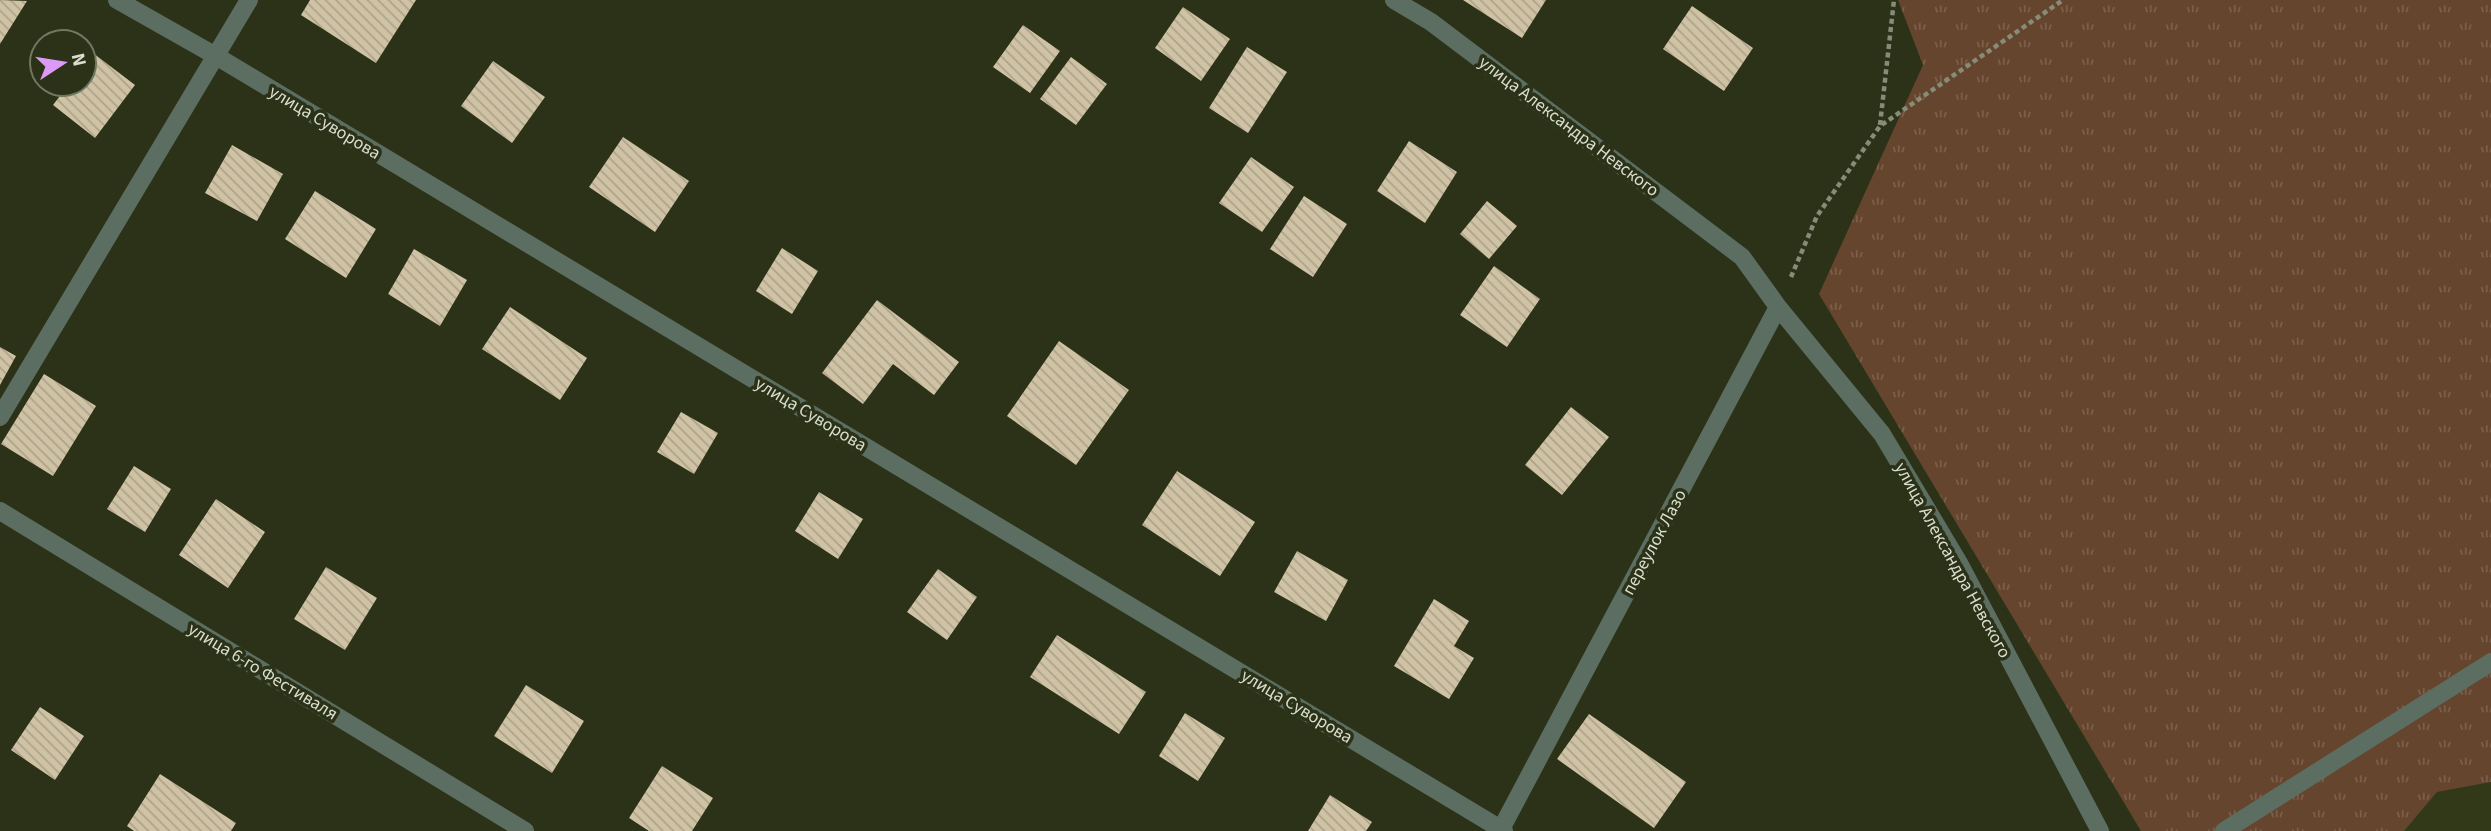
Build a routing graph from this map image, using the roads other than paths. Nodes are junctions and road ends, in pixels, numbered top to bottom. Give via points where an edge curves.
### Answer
1 (117, 0) edge
2 (250, 0) edge
3 (1394, 0) edge
4 (216, 57) junction
5 (1778, 307) junction
6 (0, 417) edge
7 (0, 511) edge
8 (2491, 662) edge
9 (1502, 830) edge
10 (525, 831) edge
11 (2100, 831) edge
12 (2224, 831) edge

1 - 4 street, улица Суворова
2 - 4 street
3 - 5 street, улица Александра Невского via 1431,22 1742,257
4 - 6 street
4 - 9 street, улица Суворова
5 - 9 street, переулок Лазо
5 - 11 street, улица Александра Невского via 1882,434 1959,563
7 - 10 street, улица 6-го Фестиваля
8 - 12 street

